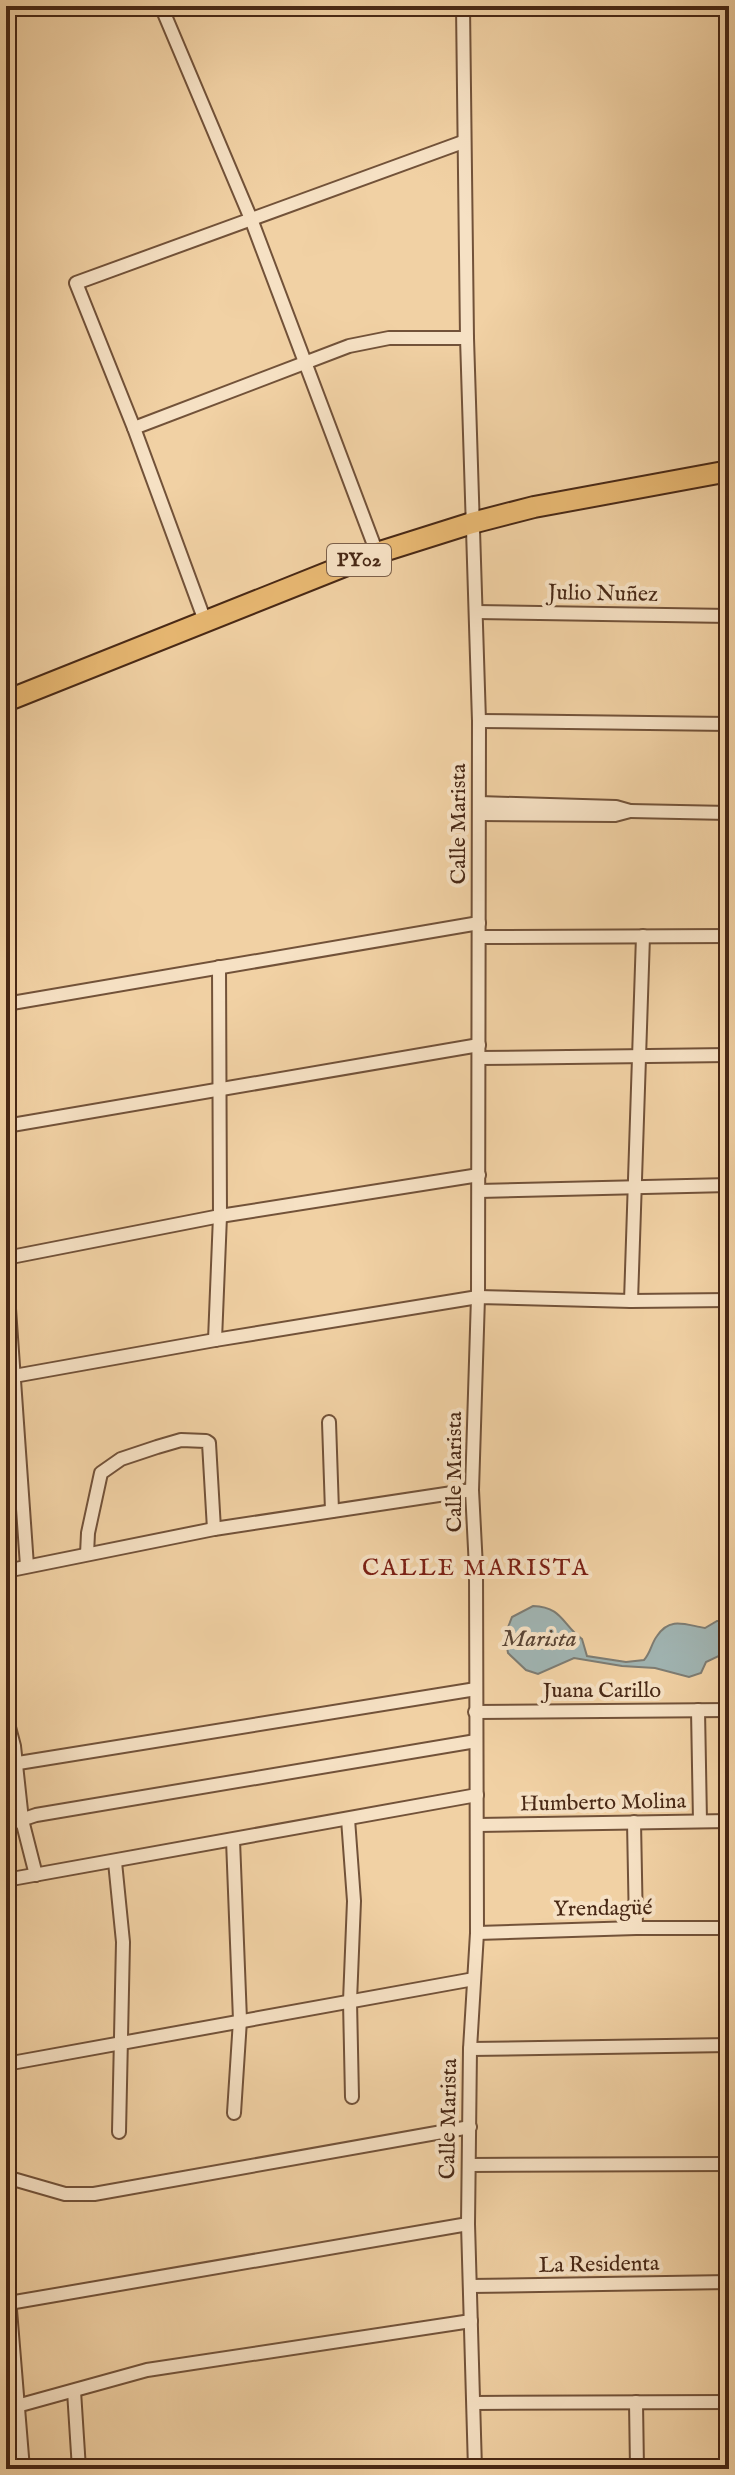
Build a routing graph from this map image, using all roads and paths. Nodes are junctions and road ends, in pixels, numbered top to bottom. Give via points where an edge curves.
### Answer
1 (161, 6) edge
2 (463, 6) edge
3 (463, 142) junction
4 (251, 219) junction
5 (467, 338) junction
6 (306, 362) junction
7 (134, 428) junction
8 (729, 471) edge
9 (472, 523) junction
10 (377, 553) junction
11 (476, 612) junction
12 (729, 616) edge
13 (205, 621) junction
14 (6, 701) edge
15 (479, 721) junction
16 (729, 724) edge
17 (479, 808) junction
18 (729, 813) edge
19 (479, 930) junction
20 (643, 936) junction
21 (729, 936) edge
22 (219, 967) junction
23 (6, 1004) edge
24 (479, 1051) junction
25 (639, 1055) junction
26 (729, 1055) edge
27 (221, 1088) junction
28 (6, 1126) edge
29 (479, 1175) junction
30 (729, 1185) edge
31 (635, 1186) junction
32 (479, 1191) junction
33 (220, 1216) junction
34 (6, 1258) edge
35 (6, 1266) edge
36 (478, 1297) junction
37 (729, 1300) edge
38 (631, 1301) junction
39 (215, 1340) junction
40 (14, 1376) junction
41 (329, 1422) dead end
42 (472, 1490) junction
43 (332, 1511) junction
44 (214, 1529) junction
45 (87, 1554) junction
46 (27, 1566) junction
47 (6, 1571) edge
48 (476, 1689) junction
49 (698, 1710) junction
50 (729, 1710) edge
51 (475, 1712) junction
52 (6, 1716) edge
53 (476, 1741) junction
54 (11, 1764) edge
55 (477, 1795) junction
56 (348, 1819) junction
57 (22, 1820) junction
58 (700, 1821) junction
59 (729, 1821) edge
60 (634, 1822) junction
61 (6, 1825) edge
62 (477, 1825) junction
63 (233, 1840) junction
64 (115, 1862) junction
65 (36, 1875) junction
66 (6, 1880) edge
67 (636, 1928) junction
68 (729, 1928) edge
69 (477, 1933) junction
70 (474, 1979) junction
71 (350, 2001) junction
72 (240, 2020) junction
73 (121, 2043) junction
74 (729, 2045) edge
75 (470, 2049) junction
76 (6, 2064) edge
77 (352, 2097) dead end
78 (234, 2113) dead end
79 (470, 2127) junction
80 (119, 2132) dead end
81 (729, 2164) edge
82 (469, 2165) junction
83 (6, 2177) edge
84 (468, 2224) junction
85 (6, 2262) edge
86 (729, 2282) edge
87 (470, 2286) junction
88 (9, 2303) junction
89 (471, 2321) junction
90 (74, 2391) junction
91 (636, 2402) junction
92 (729, 2402) edge
93 (474, 2403) junction
94 (12, 2407) edge
95 (23, 2469) edge
96 (79, 2469) edge
97 (475, 2469) edge
98 (637, 2469) edge

1 - 4 street
2 - 3 street, Calle Marista
3 - 4 street
3 - 5 street, Calle Marista
4 - 6 street
4 - 7 street via 76,283
5 - 6 street via 389,338
5 - 9 street, Calle Marista
6 - 7 street
6 - 10 street
7 - 13 street
8 - 9 main road, PY02
9 - 10 main road, PY02
9 - 11 street, Calle Marista
10 - 13 main road, PY02
11 - 12 street, Julio Nuñez
11 - 15 street, Calle Marista
13 - 14 main road, PY02
15 - 16 street
15 - 17 street, Calle Marista
17 - 18 street via 615,815
17 - 19 street, Calle Marista
19 - 20 street
19 - 22 street
19 - 24 street, Calle Marista
20 - 21 street
20 - 25 street
22 - 23 street
22 - 27 street
24 - 25 street
24 - 27 street
24 - 29 street, Calle Marista
25 - 26 street
25 - 31 street
27 - 28 street
27 - 33 street
29 - 32 street, Calle Marista
29 - 33 street
30 - 31 street
31 - 32 street
31 - 38 street
32 - 36 street, Calle Marista
33 - 34 street
33 - 39 street
35 - 40 street
36 - 38 street
36 - 39 street
36 - 42 street, Calle Marista
37 - 38 street
39 - 40 street
40 - 46 street
41 - 43 street
42 - 43 street
42 - 48 street, Calle Marista
43 - 44 street
44 - 45 street
44 - 45 street via 209,1443 181,1440 121,1459 101,1473
45 - 46 street
46 - 47 street
48 - 51 street, Calle Marista
48 - 54 street
49 - 50 street, Juana Carillo
49 - 51 street, Juana Carillo
49 - 58 street
51 - 53 street, Calle Marista
52 - 54 street via 14,1746
53 - 55 street, Calle Marista
53 - 57 street
54 - 57 street
55 - 56 street
55 - 62 street, Calle Marista
56 - 63 street
56 - 71 street via 354,1901
57 - 61 street
57 - 65 street
58 - 59 street, Humberto Molina
58 - 60 street, Humberto Molina
60 - 62 street, Humberto Molina
60 - 67 street
62 - 69 street, Calle Marista
63 - 64 street
63 - 72 street
64 - 65 street
64 - 73 street via 123,1942
65 - 66 street
67 - 68 street, Yrendagüé
67 - 69 street, Yrendagüé
69 - 70 street, Calle Marista
70 - 71 street
70 - 75 street, Calle Marista
71 - 72 street
71 - 77 street
72 - 73 street
72 - 78 street
73 - 76 street
73 - 80 street
74 - 75 street
75 - 79 street, Calle Marista
79 - 82 street, Calle Marista
79 - 83 street via 94,2194 65,2194
81 - 82 street
82 - 84 street, Calle Marista
84 - 87 street, Calle Marista
84 - 88 street
85 - 88 street
86 - 87 street, La Residenta
87 - 89 street, Calle Marista
88 - 94 street
89 - 90 street via 147,2370
89 - 93 street, Calle Marista
90 - 94 street
90 - 96 street
91 - 92 street
91 - 93 street
91 - 98 street
93 - 97 street, Calle Marista
94 - 95 street

